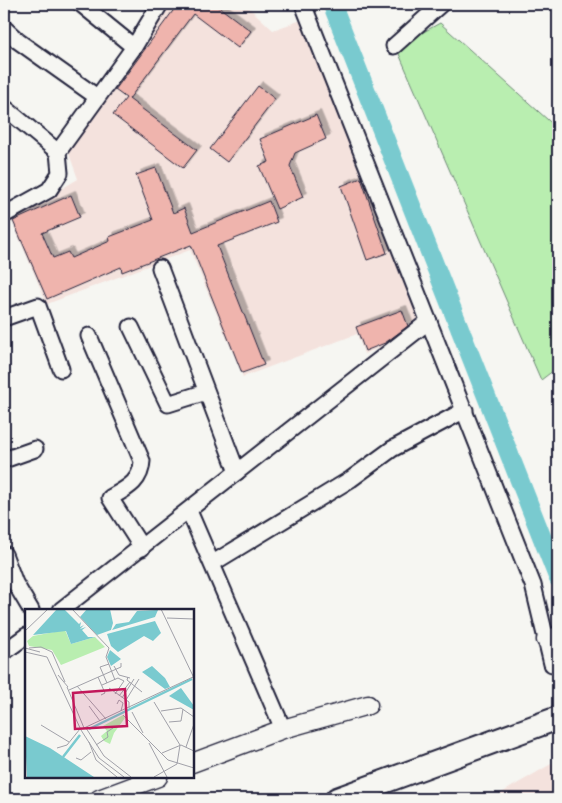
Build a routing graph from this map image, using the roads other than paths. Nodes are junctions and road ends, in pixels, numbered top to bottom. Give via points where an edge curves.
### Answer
1 (81, 4) edge
2 (160, 4) edge
3 (303, 4) edge
4 (441, 4) edge
5 (4, 28) edge
6 (134, 46) junction
7 (394, 46) dead end
8 (97, 97) junction
9 (4, 107) edge
10 (58, 152) junction
11 (4, 215) edge
12 (160, 268) dead end
13 (4, 318) edge
14 (429, 322) junction
15 (131, 327) dead end
16 (89, 336) dead end
17 (61, 369) dead end
18 (206, 392) junction
19 (465, 410) junction
20 (35, 449) dead end
21 (4, 460) edge
22 (237, 472) junction
23 (189, 511) junction
24 (142, 548) junction
25 (4, 554) edge
26 (213, 563) junction
27 (30, 609) edge
28 (62, 609) edge
29 (25, 637) edge
30 (552, 638) edge
31 (4, 652) edge
32 (552, 664) dead end
33 (368, 705) dead end
34 (558, 718) edge
35 (283, 729) junction
36 (194, 763) edge
37 (155, 778) edge
38 (99, 799) edge
39 (337, 799) edge

1 - 6 street
2 - 6 street
3 - 14 street
4 - 7 street
5 - 8 street
6 - 8 street
8 - 10 street
9 - 10 street
10 - 11 street via 60,173 49,190
12 - 18 street
13 - 17 street via 38,306
14 - 19 street
14 - 22 street
15 - 18 street via 168,404
16 - 24 street via 142,461 142,471 136,482 110,498
18 - 22 street
19 - 26 street via 392,449 351,479
19 - 30 street
20 - 21 street
22 - 23 street
23 - 24 street
23 - 26 street
24 - 28 street
25 - 27 street via 15,583
26 - 35 street
29 - 31 street
30 - 32 street
33 - 35 street
34 - 39 main road
35 - 36 street
37 - 38 street

